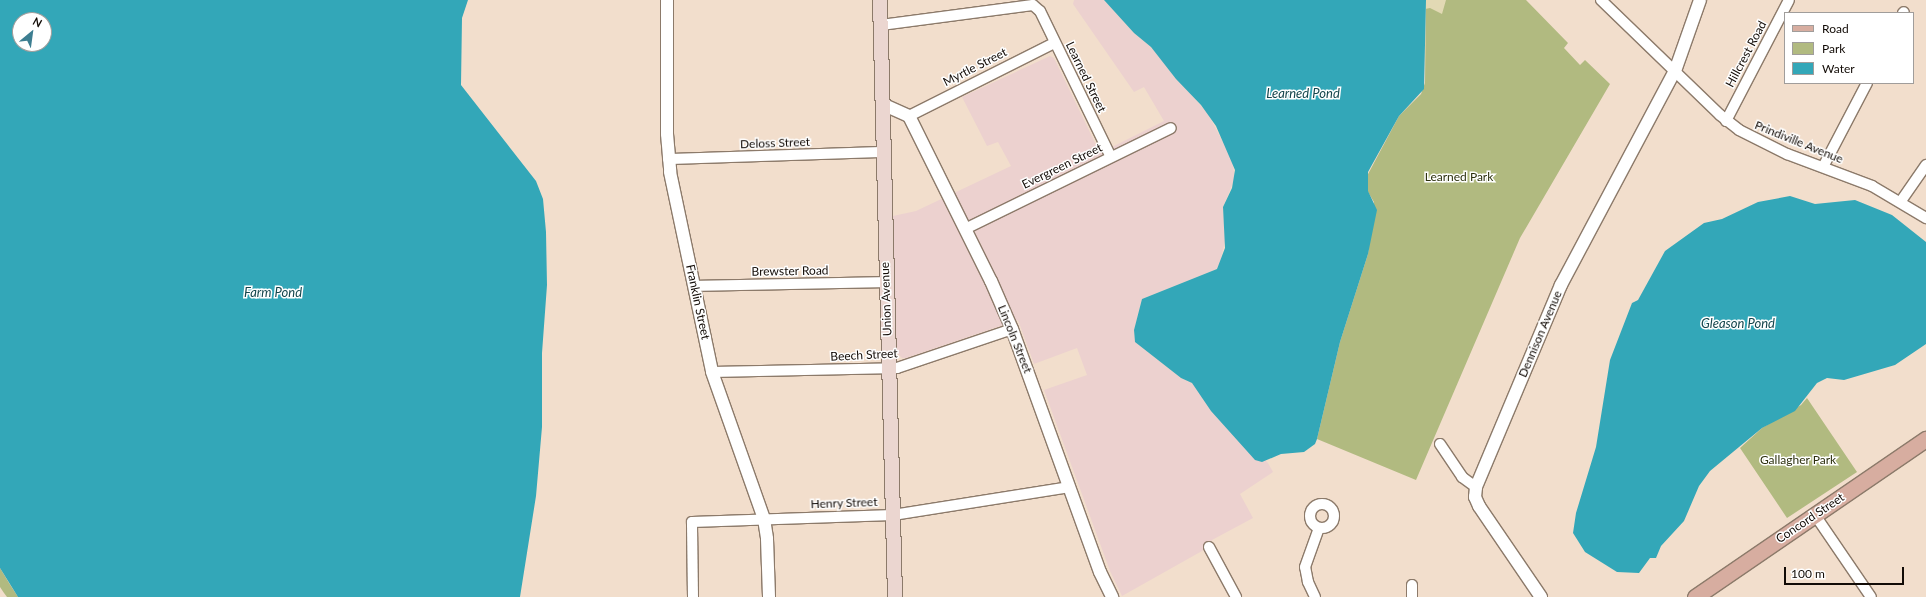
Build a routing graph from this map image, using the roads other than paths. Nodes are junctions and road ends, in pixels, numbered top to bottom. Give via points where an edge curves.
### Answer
1 (667, 0) edge
2 (880, 0) edge
3 (1601, 0) edge
4 (1700, 0) edge
5 (1789, 0) edge
6 (881, 25) junction
7 (1054, 43) junction
8 (1675, 71) junction
9 (1866, 84) edge
10 (882, 104) junction
11 (908, 116) junction
12 (1726, 121) junction
13 (1171, 128) dead end
14 (883, 152) junction
15 (1111, 157) junction
16 (668, 159) junction
17 (1926, 166) edge
18 (1823, 167) junction
19 (1901, 201) junction
20 (1926, 218) edge
21 (965, 229) junction
22 (885, 282) junction
23 (695, 286) junction
24 (1012, 330) junction
25 (888, 369) junction
26 (712, 372) junction
27 (1926, 439) edge
28 (1440, 444) dead end
29 (1070, 487) junction
30 (1476, 488) junction
31 (893, 515) junction
32 (1815, 515) junction
33 (764, 519) junction
34 (1319, 528) dead end
35 (1209, 547) dead end
36 (1412, 585) dead end
37 (1702, 595) edge
38 (693, 597) edge
39 (769, 597) edge
40 (895, 597) edge
41 (1112, 597) edge
42 (1236, 597) edge
43 (1315, 597) edge
44 (1412, 597) edge
45 (1541, 597) edge
46 (1871, 597) edge

1 - 16 street, Franklin Street
2 - 6 main road, Union Avenue
3 - 8 street, Prindiville Avenue
4 - 8 street, Dennison Avenue
5 - 12 street, Hillcrest Road
6 - 7 street, Learned Street via 1026,4 1037,8
6 - 10 main road, Union Avenue
7 - 11 street, Myrtle Street
7 - 15 street, Learned Street
8 - 12 street, Prindiville Avenue
8 - 30 street, Dennison Avenue via 1560,285
9 - 18 street
10 - 11 street
10 - 14 main road, Union Avenue
11 - 21 street, Lincoln Street
12 - 18 street, Prindiville Avenue via 1776,149
13 - 15 street, Evergreen Street
14 - 16 street, Deloss Street
14 - 22 main road, Union Avenue
15 - 21 street, Evergreen Street
16 - 23 street, Franklin Street
17 - 19 street
18 - 19 street, Prindiville Avenue via 1862,181
19 - 20 street, Prindiville Avenue
21 - 24 street, Lincoln Street
22 - 23 street, Brewster Road
22 - 25 main road, Union Avenue
23 - 26 street, Franklin Street
24 - 25 street, Beech Street via 906,366
24 - 29 street, Lincoln Street
25 - 26 street, Beech Street
25 - 31 main road, Union Avenue
26 - 33 street, Franklin Street
27 - 32 main road, Concord Street
28 - 30 street via 1462,477
29 - 31 street, Henry Street
29 - 41 street, Lincoln Street
30 - 45 street via 1475,497 1479,506
31 - 33 street, Henry Street
31 - 40 main road, Union Avenue
32 - 37 main road, Concord Street
32 - 46 street
33 - 38 street, Henry Street via 692,522
33 - 39 street, Franklin Street
34 - 43 street via 1305,567 1305,574
35 - 42 street
36 - 44 street

